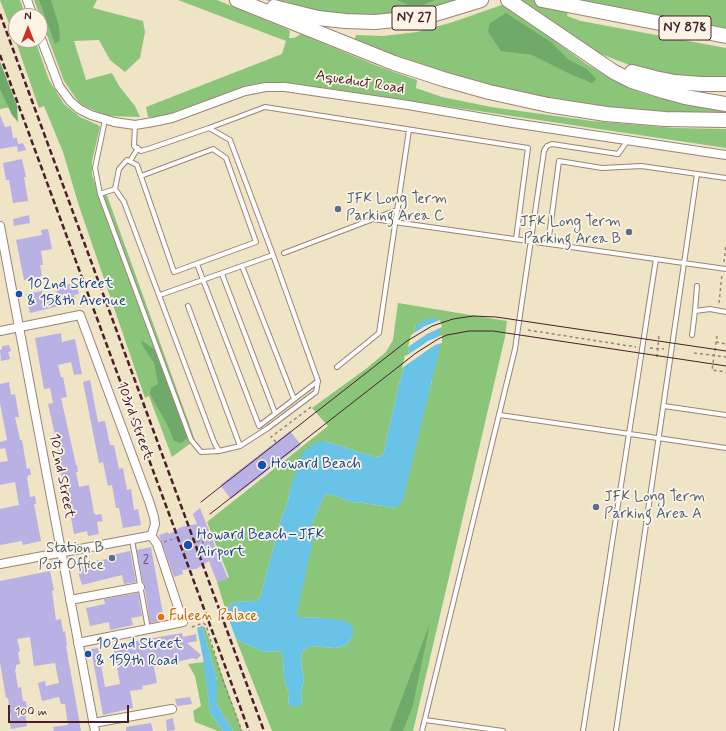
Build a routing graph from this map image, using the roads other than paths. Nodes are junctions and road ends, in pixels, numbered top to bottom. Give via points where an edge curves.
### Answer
1 (237, 0) edge
2 (255, 0) edge
3 (481, 0) edge
4 (508, 0) edge
5 (542, 0) edge
6 (726, 36) edge
7 (44, 48) edge
8 (579, 48) junction
9 (726, 84) edge
10 (726, 104) edge
11 (105, 120) junction
12 (726, 120) edge
13 (135, 124) junction
14 (209, 128) junction
15 (409, 130) junction
16 (628, 140) junction
17 (138, 148) junction
18 (726, 155) edge
19 (130, 161) junction
20 (697, 174) junction
21 (141, 176) junction
22 (726, 178) edge
23 (115, 189) junction
24 (100, 194) junction
25 (397, 210) junction
26 (373, 219) junction
27 (395, 222) junction
28 (0, 226) edge
29 (516, 239) junction
30 (531, 241) junction
31 (548, 244) junction
32 (284, 253) dead end
33 (273, 255) junction
34 (656, 259) junction
35 (684, 263) junction
36 (197, 264) junction
37 (242, 266) junction
38 (726, 269) edge
39 (222, 274) junction
40 (203, 280) junction
41 (697, 286) dead end
42 (160, 295) junction
43 (188, 306) dead end
44 (695, 311) junction
45 (726, 312) edge
46 (18, 327) junction
47 (0, 331) edge
48 (692, 335) dead end
49 (337, 367) dead end
50 (318, 381) junction
51 (294, 399) junction
52 (664, 406) junction
53 (275, 413) junction
54 (500, 414) junction
55 (726, 415) edge
56 (629, 434) junction
57 (659, 438) junction
58 (240, 446) junction
59 (726, 448) edge
60 (219, 451) junction
61 (150, 535) junction
62 (132, 539) junction
63 (61, 553) junction
64 (0, 564) edge
65 (140, 587) junction
66 (70, 600) junction
67 (148, 629) junction
68 (78, 643) junction
69 (172, 709) dead end
70 (425, 720) junction
71 (94, 727) edge
72 (422, 731) edge
73 (503, 731) edge
74 (584, 731) edge
75 (616, 731) edge

1 - 12 highway via 394,63 443,80 497,94 606,114
2 - 3 highway, NY 27 via 304,15 360,22 420,17
4 - 8 highway
5 - 6 highway, NY 878
7 - 11 street, Aqueduct Road via 56,79 66,96 79,109
8 - 9 highway via 618,67 655,78 688,83
8 - 10 highway via 614,72 642,85
11 - 13 street, Aqueduct Road
11 - 24 lane via 95,168
13 - 16 street, Aqueduct Road via 172,118 246,91 280,87
13 - 17 lane via 134,146
14 - 15 lane via 265,107
14 - 17 lane via 152,148 141,151
14 - 33 lane via 230,140
15 - 25 lane
15 - 29 lane via 528,148
16 - 18 street, Aqueduct Road
16 - 30 lane via 618,154 552,144 547,146 544,151
17 - 19 lane
19 - 21 lane via 137,165
19 - 23 lane via 127,160 119,169
20 - 22 lane
20 - 31 lane via 641,166 602,168 559,161
20 - 35 lane
21 - 36 lane via 174,272
21 - 36 lane via 213,149 226,158 256,242
23 - 24 lane
23 - 42 lane via 124,202
24 - 60 lane via 191,440 201,452
25 - 26 lane
25 - 27 lane
26 - 27 lane
26 - 32 lane
27 - 29 lane
27 - 49 lane via 379,333
28 - 46 street, 102nd Street
29 - 30 lane
30 - 31 lane
30 - 54 lane via 515,349
31 - 34 lane
33 - 37 lane
33 - 50 lane
34 - 35 lane
34 - 56 lane
35 - 38 lane
35 - 52 lane
36 - 40 lane
37 - 39 lane
37 - 51 lane
39 - 40 lane
39 - 53 lane
40 - 42 lane
40 - 53 lane via 259,426
41 - 44 lane
42 - 60 lane
43 - 58 lane
44 - 45 lane
44 - 48 lane
46 - 47 street
46 - 61 street, 103rd Street via 80,315 154,517 154,529
46 - 63 street, 102nd Street
50 - 51 lane
50 - 58 lane via 316,392 308,399
51 - 53 lane
52 - 55 lane
52 - 57 lane
54 - 56 lane
54 - 70 lane
56 - 57 lane
56 - 74 lane
57 - 59 lane
57 - 75 lane
58 - 60 lane
61 - 62 street
61 - 67 street via 158,544 183,622
62 - 63 street
62 - 65 lane
63 - 64 street
63 - 66 street, 102nd Street
65 - 66 street
65 - 67 lane
66 - 68 street, 102nd Street
67 - 68 street
68 - 71 street, 102nd Street
69 - 71 street
70 - 72 lane
70 - 73 lane

